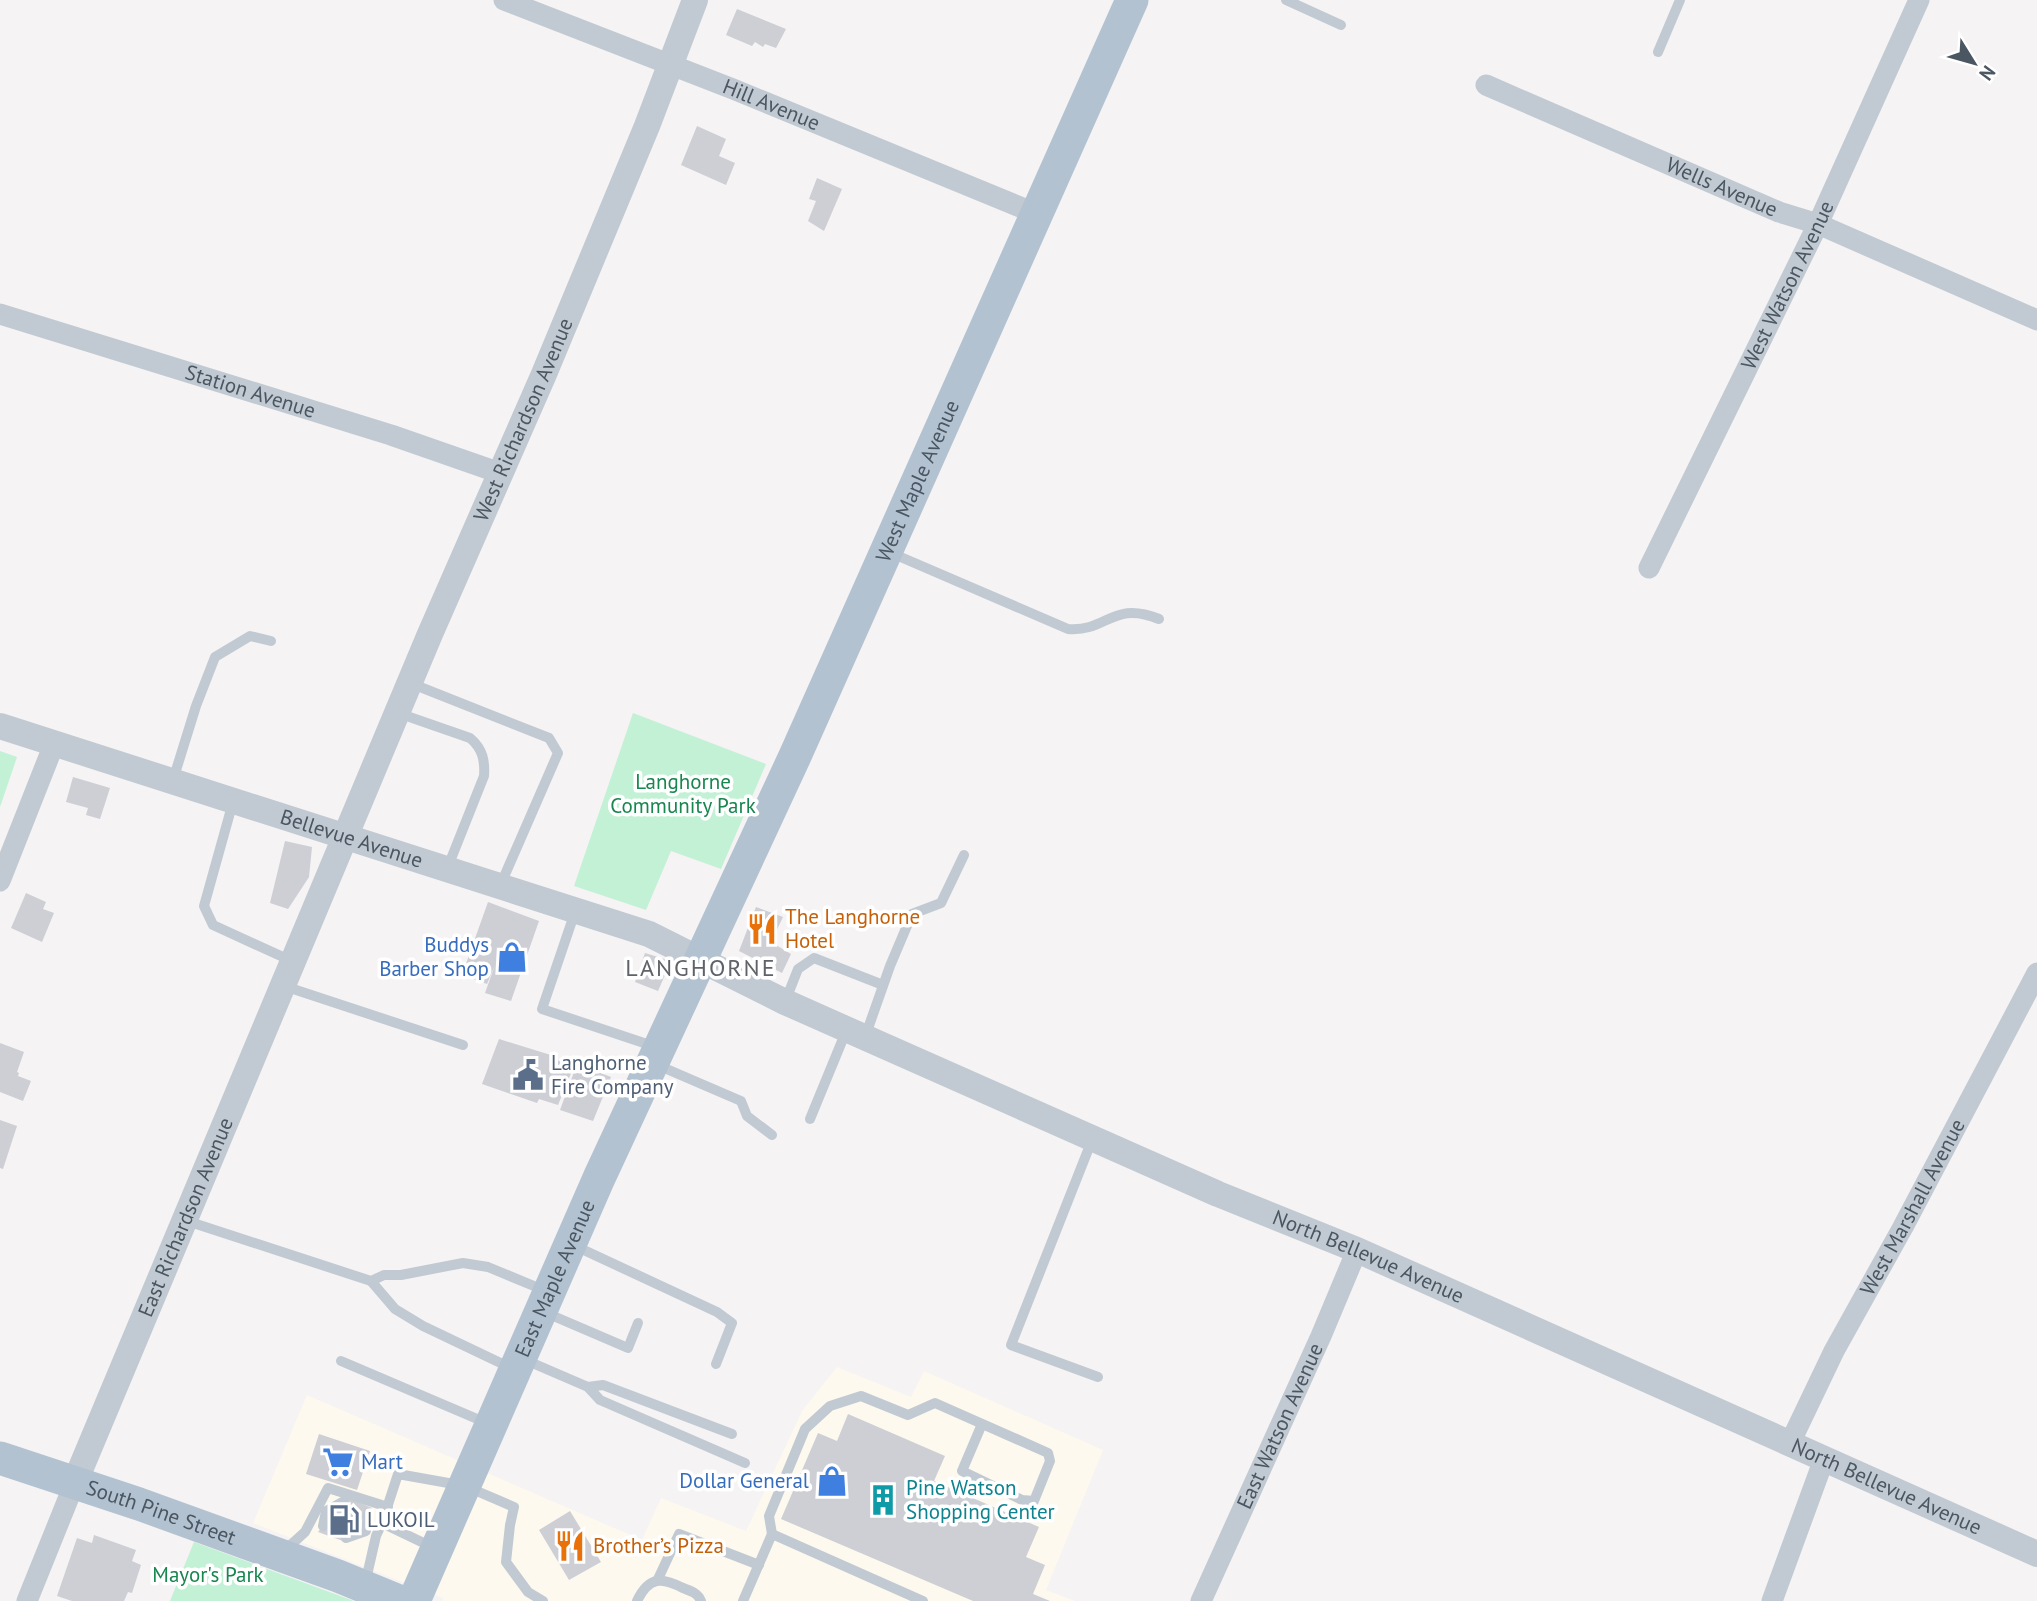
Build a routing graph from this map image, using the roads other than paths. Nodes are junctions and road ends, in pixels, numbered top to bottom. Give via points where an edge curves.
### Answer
1 (504, 0) edge
2 (695, 0) edge
3 (1132, 0) edge
4 (1286, 0) edge
5 (1680, 0) edge
6 (1919, 0) edge
7 (1341, 25) dead end
8 (1658, 52) dead end
9 (670, 66) junction
10 (1486, 85) dead end
11 (1037, 214) junction
12 (1818, 224) junction
13 (0, 314) edge
14 (2037, 320) edge
15 (500, 473) junction
16 (887, 551) junction
17 (1649, 568) dead end
18 (1159, 620) dead end
19 (271, 641) dead end
20 (410, 683) junction
21 (398, 713) junction
22 (0, 726) edge
23 (54, 744) junction
24 (173, 780) junction
25 (234, 800) junction
26 (346, 836) junction
27 (964, 855) dead end
28 (447, 869) junction
29 (0, 881) edge
30 (500, 886) junction
31 (576, 910) junction
32 (700, 958) junction
33 (294, 961) junction
34 (2037, 973) edge
35 (883, 985) junction
36 (284, 986) junction
37 (785, 1002) junction
38 (856, 1033) junction
39 (463, 1045) dead end
40 (655, 1055) junction
41 (810, 1119) dead end
42 (772, 1135) dead end
43 (1093, 1137) junction
44 (184, 1220) junction
45 (570, 1244) junction
46 (1357, 1250) junction
47 (371, 1281) junction
48 (545, 1302) junction
49 (638, 1323) dead end
50 (341, 1361) dead end
51 (518, 1364) junction
52 (716, 1364) dead end
53 (1098, 1377) dead end
54 (588, 1387) junction
55 (982, 1424) junction
56 (492, 1426) junction
57 (732, 1434) dead end
58 (1790, 1443) junction
59 (0, 1458) edge
60 (1824, 1459) junction
61 (745, 1463) dead end
62 (75, 1482) junction
63 (465, 1486) junction
64 (344, 1501) dead end
65 (387, 1507) junction
66 (325, 1511) junction
67 (368, 1513) dead end
68 (382, 1523) junction
69 (323, 1526) dead end
70 (366, 1531) junction
71 (772, 1534) junction
72 (345, 1538) dead end
73 (437, 1549) junction
74 (280, 1555) junction
75 (2037, 1555) edge
76 (759, 1564) junction
77 (658, 1579) junction
78 (365, 1586) junction
79 (27, 1601) edge
80 (399, 1601) edge
81 (414, 1601) edge
82 (543, 1601) edge
83 (637, 1601) edge
84 (701, 1601) edge
85 (743, 1601) edge
86 (923, 1601) edge
87 (1201, 1601) edge
88 (1772, 1601) edge

1 - 9 street, Hill Avenue
2 - 9 street, West Richardson Avenue
3 - 11 main road, West Maple Avenue
4 - 7 lane
5 - 8 lane
6 - 12 street, West Watson Avenue
9 - 11 street, Hill Avenue
9 - 15 street, West Richardson Avenue
10 - 12 street, Wells Avenue via 1779,212
11 - 16 main road, West Maple Avenue
12 - 14 street, Wells Avenue
12 - 17 street, West Watson Avenue
13 - 15 street, Station Avenue
15 - 20 street, West Richardson Avenue
16 - 18 lane via 1068,629 1080,630 1126,612 1141,612
16 - 32 main road, West Maple Avenue
19 - 24 lane via 250,636 215,657
20 - 21 street, West Richardson Avenue
20 - 30 lane via 549,738 558,753
21 - 26 street, West Richardson Avenue
21 - 28 lane via 470,738 485,762 484,776
22 - 23 street, Bellevue Avenue
23 - 24 street, Bellevue Avenue
23 - 29 street
24 - 25 street, Bellevue Avenue
25 - 26 street, Bellevue Avenue
25 - 33 lane via 204,906 213,925
26 - 28 street, Bellevue Avenue
26 - 33 street, East Richardson Avenue
27 - 35 lane via 941,903 912,914
28 - 30 street, Bellevue Avenue
30 - 31 street, Bellevue Avenue
31 - 32 street, Bellevue Avenue via 649,934
31 - 40 lane via 542,1009
32 - 37 street, North Bellevue Avenue
32 - 40 main road, East Maple Avenue
33 - 36 street, East Richardson Avenue
34 - 58 street, West Marshall Avenue via 1834,1351
35 - 37 lane via 814,958 798,969
35 - 38 lane
36 - 39 lane
36 - 44 street, East Richardson Avenue
37 - 38 street, North Bellevue Avenue
38 - 41 lane
38 - 43 street, North Bellevue Avenue
40 - 42 lane via 741,1101 747,1116
40 - 45 main road, East Maple Avenue
43 - 46 street, North Bellevue Avenue
43 - 53 lane via 1011,1345
44 - 47 lane
44 - 62 street, East Richardson Avenue
45 - 48 main road, East Maple Avenue
45 - 52 lane via 732,1323
46 - 58 street, North Bellevue Avenue
46 - 87 street, East Watson Avenue
47 - 48 lane via 463,1263 488,1267
47 - 51 lane via 395,1309
48 - 49 lane via 628,1348
48 - 51 main road, East Maple Avenue
50 - 56 lane
51 - 54 lane
51 - 56 main road, East Maple Avenue
54 - 57 lane via 603,1385
54 - 61 lane via 600,1401
55 - 55 lane via 1048,1453 1051,1461 1034,1501 1022,1500 961,1471
55 - 71 lane via 935,1403 908,1415 862,1396 830,1406 806,1429 769,1516
56 - 63 main road, East Maple Avenue
58 - 60 street, North Bellevue Avenue
59 - 62 main road, South Pine Street
60 - 75 street, North Bellevue Avenue
60 - 88 street
62 - 74 main road, South Pine Street
62 - 79 street, East Richardson Avenue
63 - 65 lane via 398,1474
63 - 73 main road, East Maple Avenue
63 - 82 lane via 514,1507 506,1562 528,1592
64 - 66 lane
65 - 66 lane via 328,1488
65 - 68 lane
66 - 69 lane
66 - 74 lane
67 - 70 lane
68 - 70 lane
68 - 73 lane
70 - 72 lane
70 - 78 lane
71 - 76 lane
71 - 86 lane
73 - 81 main road, East Maple Avenue
74 - 78 main road, South Pine Street
76 - 77 lane via 679,1534
76 - 85 lane
77 - 83 lane
77 - 84 lane via 699,1595
78 - 80 main road, South Pine Street

